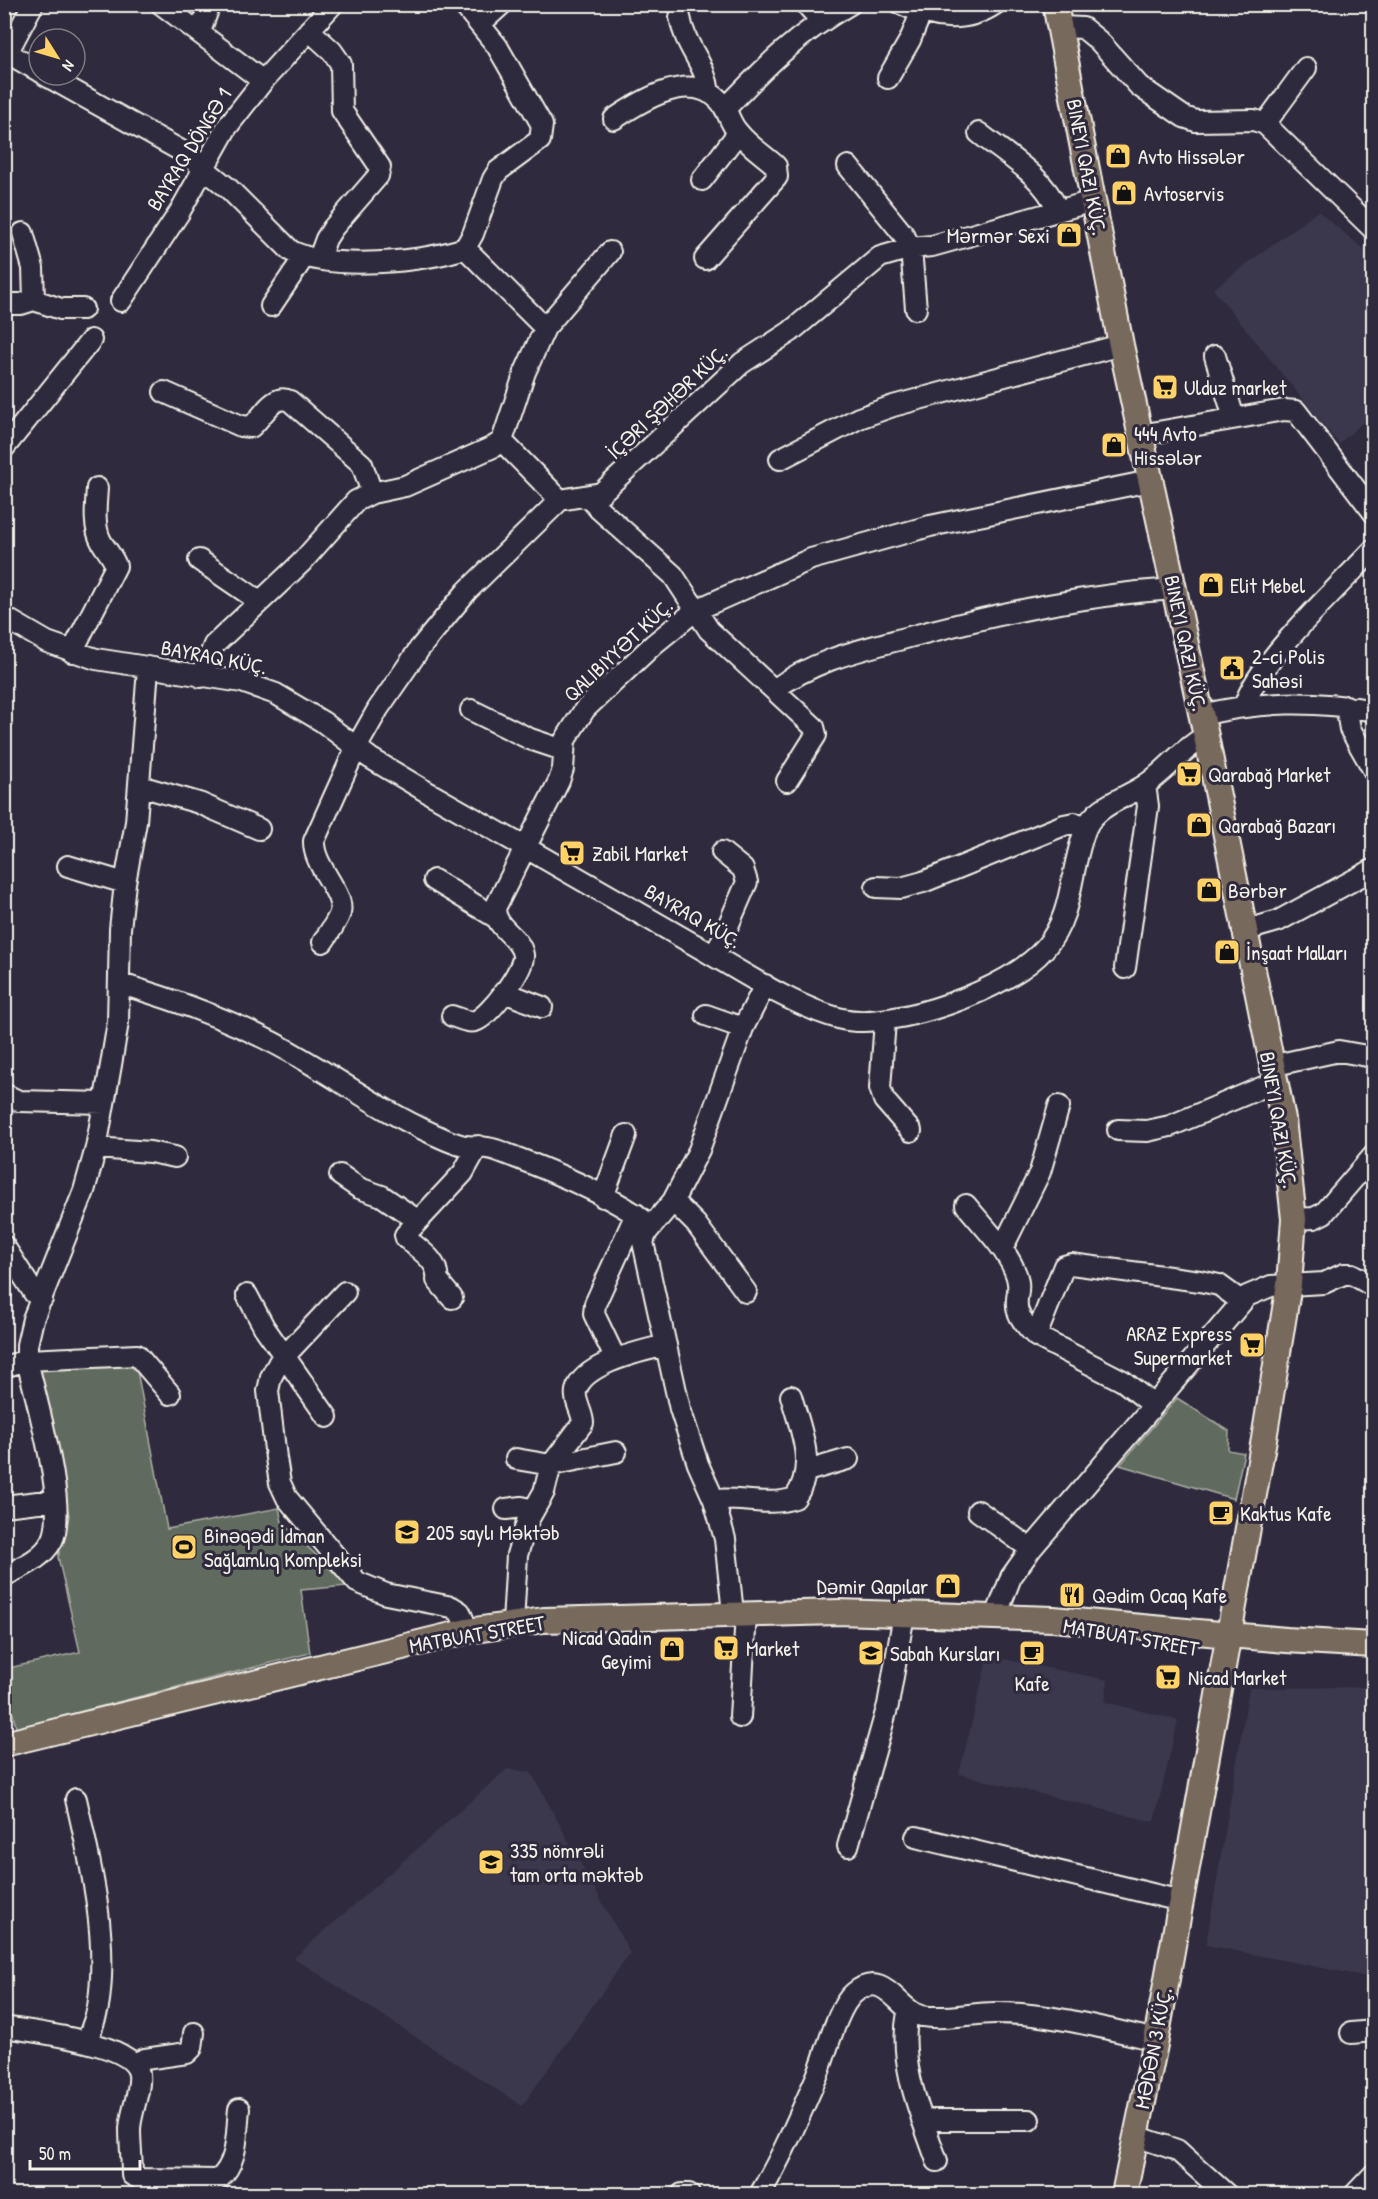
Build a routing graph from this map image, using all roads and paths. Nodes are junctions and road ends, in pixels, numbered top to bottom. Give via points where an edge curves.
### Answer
1 (33, 4) edge
2 (161, 4) edge
3 (210, 4) edge
4 (333, 4) edge
5 (463, 4) edge
6 (502, 4) edge
7 (806, 4) edge
8 (850, 4) edge
9 (901, 4) edge
10 (994, 4) edge
11 (921, 13) junction
12 (1058, 16) edge
13 (680, 17) dead end
14 (821, 21) junction
15 (481, 24) junction
16 (309, 30) junction
17 (200, 32) junction
18 (6, 54) edge
19 (27, 65) edge
20 (1306, 68) dead end
21 (888, 78) dead end
22 (263, 81) junction
23 (67, 87) edge
24 (709, 93) junction
25 (725, 109) junction
26 (614, 119) dead end
27 (1265, 124) junction
28 (738, 133) junction
29 (979, 133) dead end
30 (848, 166) dead end
31 (203, 167) junction
32 (702, 180) dead end
33 (1093, 201) junction
34 (1057, 209) junction
35 (1374, 230) edge
36 (23, 233) dead end
37 (465, 248) junction
38 (911, 248) junction
39 (610, 252) dead end
40 (311, 258) junction
41 (705, 260) dead end
42 (34, 300) junction
43 (120, 301) dead end
44 (4, 304) edge
45 (271, 306) dead end
46 (84, 309) dead end
47 (916, 309) dead end
48 (545, 328) junction
49 (91, 340) dead end
50 (1121, 345) junction
51 (1215, 356) dead end
52 (164, 392) dead end
53 (1234, 418) junction
54 (1140, 435) junction
55 (502, 441) junction
56 (4, 448) edge
57 (780, 459) dead end
58 (1150, 481) junction
59 (97, 488) dead end
60 (372, 493) junction
61 (589, 496) junction
62 (560, 500) junction
63 (1374, 513) edge
64 (1374, 549) edge
65 (199, 560) dead end
66 (1174, 589) junction
67 (259, 601) junction
68 (696, 610) junction
69 (4, 617) edge
70 (72, 652) junction
71 (148, 669) junction
72 (201, 677) junction
73 (774, 690) junction
74 (1245, 705) junction
75 (1346, 706) junction
76 (471, 710) dead end
77 (1374, 711) edge
78 (1204, 725) junction
79 (356, 748) junction
80 (563, 750) junction
81 (1374, 771) edge
82 (787, 781) dead end
83 (1145, 785) junction
84 (140, 786) junction
85 (1087, 826) junction
86 (260, 829) dead end
87 (525, 847) junction
88 (722, 852) dead end
89 (68, 866) dead end
90 (1374, 869) edge
91 (434, 880) dead end
92 (125, 883) junction
93 (876, 886) dead end
94 (495, 917) junction
95 (1243, 931) junction
96 (323, 942) dead end
97 (715, 956) junction
98 (1125, 968) dead end
99 (121, 984) junction
100 (765, 985) junction
101 (504, 992) junction
102 (542, 1007) dead end
103 (706, 1015) dead end
104 (452, 1016) dead end
105 (885, 1021) junction
106 (743, 1028) junction
107 (1366, 1056) dead end
108 (1273, 1074) junction
109 (4, 1094) edge
110 (104, 1103) junction
111 (1059, 1106) dead end
112 (1118, 1130) dead end
113 (911, 1131) dead end
114 (626, 1135) dead end
115 (478, 1146) junction
116 (96, 1148) junction
117 (1374, 1155) edge
118 (175, 1157) dead end
119 (340, 1175) dead end
120 (603, 1197) junction
121 (673, 1201) junction
122 (966, 1205) dead end
123 (1294, 1219) junction
124 (643, 1220) junction
125 (417, 1221) junction
126 (4, 1246) edge
127 (1002, 1249) junction
128 (1289, 1284) junction
129 (1374, 1287) edge
130 (345, 1292) dead end
131 (746, 1292) dead end
132 (247, 1295) dead end
133 (452, 1298) dead end
134 (42, 1299) junction
135 (1241, 1301) junction
136 (1036, 1336) junction
137 (666, 1345) junction
138 (284, 1356) junction
139 (615, 1358) junction
140 (27, 1360) junction
141 (4, 1366) edge
142 (170, 1394) dead end
143 (791, 1396) dead end
144 (1152, 1404) junction
145 (327, 1417) dead end
146 (616, 1452) dead end
147 (516, 1459) dead end
148 (848, 1459) dead end
149 (551, 1465) junction
150 (807, 1471) junction
151 (55, 1500) junction
152 (714, 1500) junction
153 (4, 1506) edge
154 (506, 1509) dead end
155 (532, 1509) junction
156 (978, 1511) dead end
157 (1031, 1549) junction
158 (4, 1576) edge
159 (740, 1613) junction
160 (904, 1614) junction
161 (996, 1616) junction
162 (513, 1623) junction
163 (468, 1631) junction
164 (1227, 1643) junction
165 (1374, 1645) edge
166 (1374, 1660) edge
167 (740, 1717) dead end
168 (4, 1744) edge
169 (76, 1798) dead end
170 (916, 1837) dead end
171 (848, 1846) dead end
172 (1181, 1901) junction
173 (908, 2012) junction
174 (4, 2027) edge
175 (1374, 2031) edge
176 (194, 2033) dead end
177 (1351, 2033) dead end
178 (1156, 2040) junction
179 (87, 2042) junction
180 (135, 2063) junction
181 (239, 2109) dead end
182 (922, 2120) junction
183 (1029, 2120) dead end
184 (1136, 2136) junction
185 (937, 2161) dead end
186 (1374, 2174) edge
187 (682, 2194) edge
188 (689, 2194) edge
189 (760, 2194) edge
190 (1124, 2194) edge
191 (1226, 2194) edge
192 (1355, 2194) edge

1 - 18 street
2 - 17 street
3 - 17 street
4 - 16 street, BAYRAQ DÖNGƏ 1
5 - 15 street
6 - 15 street
7 - 14 street
8 - 14 street
9 - 11 street
10 - 11 street via 956,19
11 - 21 street
12 - 27 street via 1100,41 1139,86 1184,117 1196,121 1254,120
12 - 33 main road, BINEYI QAZI KÜÇ.
13 - 24 street via 688,46 708,80
14 - 25 street via 773,58
15 - 37 street via 543,132 540,140 498,171
16 - 22 street, BAYRAQ DÖNGƏ 1
16 - 40 street via 341,64 342,111 380,167 378,176
17 - 22 street
18 - 19 street
20 - 27 street
22 - 31 street, BAYRAQ DÖNGƏ 1 via 227,127
23 - 31 street
24 - 25 street
24 - 26 street via 662,91
25 - 28 street
27 - 35 street
28 - 32 street
28 - 41 street via 778,172
29 - 34 street via 1040,183
30 - 38 street
31 - 40 street via 246,205 277,240
31 - 43 street, BAYRAQ DÖNGƏ 1 via 180,213
33 - 34 street, İÇƏRI ŞƏHƏR KÜÇ.
33 - 50 main road, BINEYI QAZI KÜÇ.
34 - 38 street, İÇƏRI ŞƏHƏR KÜÇ. via 932,246
36 - 42 street via 33,268
37 - 40 street via 366,264
37 - 48 street
38 - 47 street
38 - 61 street, İÇƏRI ŞƏHƏR KÜÇ. via 880,257 790,332 742,363 616,481 601,493
39 - 48 street
40 - 45 street
42 - 44 street
42 - 46 street via 61,309
48 - 55 street via 525,372
49 - 56 street
50 - 54 main road, BINEYI QAZI KÜÇ.
50 - 57 street via 893,406 859,418
51 - 53 street
52 - 60 street via 251,427 275,400 284,398 362,464
53 - 54 street
53 - 63 street via 1296,411
54 - 58 main road, BINEYI QAZI KÜÇ.
55 - 60 street via 405,486
55 - 62 street
58 - 66 main road, BINEYI QAZI KÜÇ.
58 - 68 street, QALIBIYYƏT KÜÇ. via 930,526 811,559
59 - 70 street via 95,517 100,540 116,566
60 - 67 street via 343,513 302,563
61 - 62 street, İÇƏRI ŞƏHƏR KÜÇ.
61 - 68 street via 673,574
62 - 79 street via 467,591 420,648
64 - 74 street via 1268,663 1248,692
65 - 67 street
66 - 73 street via 1124,592 1001,613 807,668
66 - 78 main road, BINEYI QAZI KÜÇ.
67 - 72 street via 214,645
68 - 73 street via 709,630
68 - 80 street, QALIBIYYƏT KÜÇ. via 585,709 571,728
69 - 70 street, BAYRAQ KÜÇ.
70 - 71 street, BAYRAQ KÜÇ.
71 - 72 street, BAYRAQ KÜÇ.
71 - 84 street
72 - 79 street, BAYRAQ KÜÇ. via 242,682 276,694 323,722
73 - 82 street via 813,727 816,735
74 - 75 street via 1302,702
74 - 78 street
75 - 77 street
75 - 81 street via 1350,729
76 - 80 street via 530,739
78 - 83 street
78 - 95 main road, BINEYI QAZI KÜÇ.
79 - 87 street, BAYRAQ KÜÇ.
79 - 96 street via 314,842 314,853 340,906
80 - 87 street, QALIBIYYƏT KÜÇ. via 559,781
83 - 85 street via 1105,808
83 - 98 street via 1148,806
84 - 86 street via 199,803
84 - 92 street
85 - 93 street via 1064,825 923,882 901,888
85 - 105 street, BAYRAQ KÜÇ. via 1063,921 1044,950 1007,980 981,992
87 - 94 street, QALIBIYYƏT KÜÇ. via 499,898
87 - 97 street, BAYRAQ KÜÇ.
88 - 97 street via 743,869 747,882
89 - 92 street
90 - 95 street via 1278,921
91 - 94 street
92 - 99 street
94 - 101 street via 523,954 523,961
95 - 108 main road, BINEYI QAZI KÜÇ.
97 - 100 street, BAYRAQ KÜÇ.
99 - 110 street
99 - 115 street via 163,996 250,1032 410,1123 455,1143
100 - 105 street, BAYRAQ KÜÇ. via 834,1017
100 - 106 street
101 - 102 street
101 - 104 street via 476,1021
103 - 106 street
105 - 113 street via 880,1088 884,1100
106 - 121 street via 710,1125
107 - 108 street via 1339,1051
108 - 112 street via 1170,1126 1147,1131
108 - 123 main road, BINEYI QAZI KÜÇ. via 1288,1152
109 - 110 street via 19,1101
110 - 116 street
111 - 127 street via 1040,1172
114 - 120 street
115 - 120 street
115 - 125 street via 463,1173
116 - 118 street
116 - 134 street via 75,1219
117 - 123 street via 1324,1213
119 - 125 street via 359,1188 382,1196
120 - 124 street
121 - 124 street
121 - 131 street via 696,1224
122 - 127 street
123 - 128 main road, BINEYI QAZI KÜÇ.
124 - 137 street via 644,1251
124 - 139 street via 595,1304 594,1314
125 - 133 street via 406,1238 436,1265 437,1280
126 - 134 street via 34,1293
127 - 136 street via 1017,1277 1015,1308
128 - 129 street via 1313,1286 1352,1274
128 - 135 street via 1271,1286
128 - 164 main road, BINEYI QAZI KÜÇ.
130 - 138 street
132 - 138 street
134 - 140 street via 29,1334
135 - 136 street via 1219,1285 1071,1264 1064,1266
135 - 144 street via 1196,1358
136 - 144 street via 1123,1381
137 - 139 street
137 - 152 street via 686,1428
138 - 145 street
138 - 163 street via 268,1390 277,1466 287,1498 357,1582 386,1594 452,1607 459,1612
139 - 149 street via 577,1389 583,1423
140 - 141 street
140 - 142 street via 137,1355
140 - 151 street
143 - 150 street via 807,1453
144 - 157 street
146 - 149 street
147 - 149 street
148 - 150 street
149 - 155 street via 544,1492
150 - 152 street via 795,1498 782,1503
151 - 153 street
151 - 158 street via 53,1538 49,1545 30,1563
152 - 159 street
154 - 155 street
155 - 162 street via 517,1555
156 - 157 street
157 - 161 street via 1011,1577
159 - 160 main road, MATBUAT STREET
159 - 162 main road, MATBUAT STREET
159 - 167 street
160 - 161 main road, MATBUAT STREET
160 - 171 street via 888,1705
161 - 164 main road, MATBUAT STREET
162 - 163 main road, MATBUAT STREET
163 - 168 main road, MATBUAT STREET
164 - 165 main road, MATBUAT STREET
164 - 166 main road, MATBUAT STREET
164 - 172 main road, MƏDƏN 3 KÜÇ.
169 - 179 street via 91,1865 101,1983 98,2010
170 - 172 street
172 - 178 main road, MƏDƏN 3 KÜÇ.
173 - 178 street via 930,2017 1028,2015
173 - 182 street via 905,2056
173 - 189 street via 893,1992 884,1988 870,1987 852,1994
174 - 179 street
175 - 177 street
176 - 180 street via 192,2048 187,2053
178 - 184 main road, MƏDƏN 3 KÜÇ.
179 - 180 street via 123,2054
180 - 181 street via 139,2075 131,2139 132,2175 140,2179 218,2180 233,2162
182 - 183 street
182 - 185 street
184 - 190 main road, MƏDƏN 3 KÜÇ.
184 - 191 street via 1177,2150
186 - 192 street
187 - 188 street

